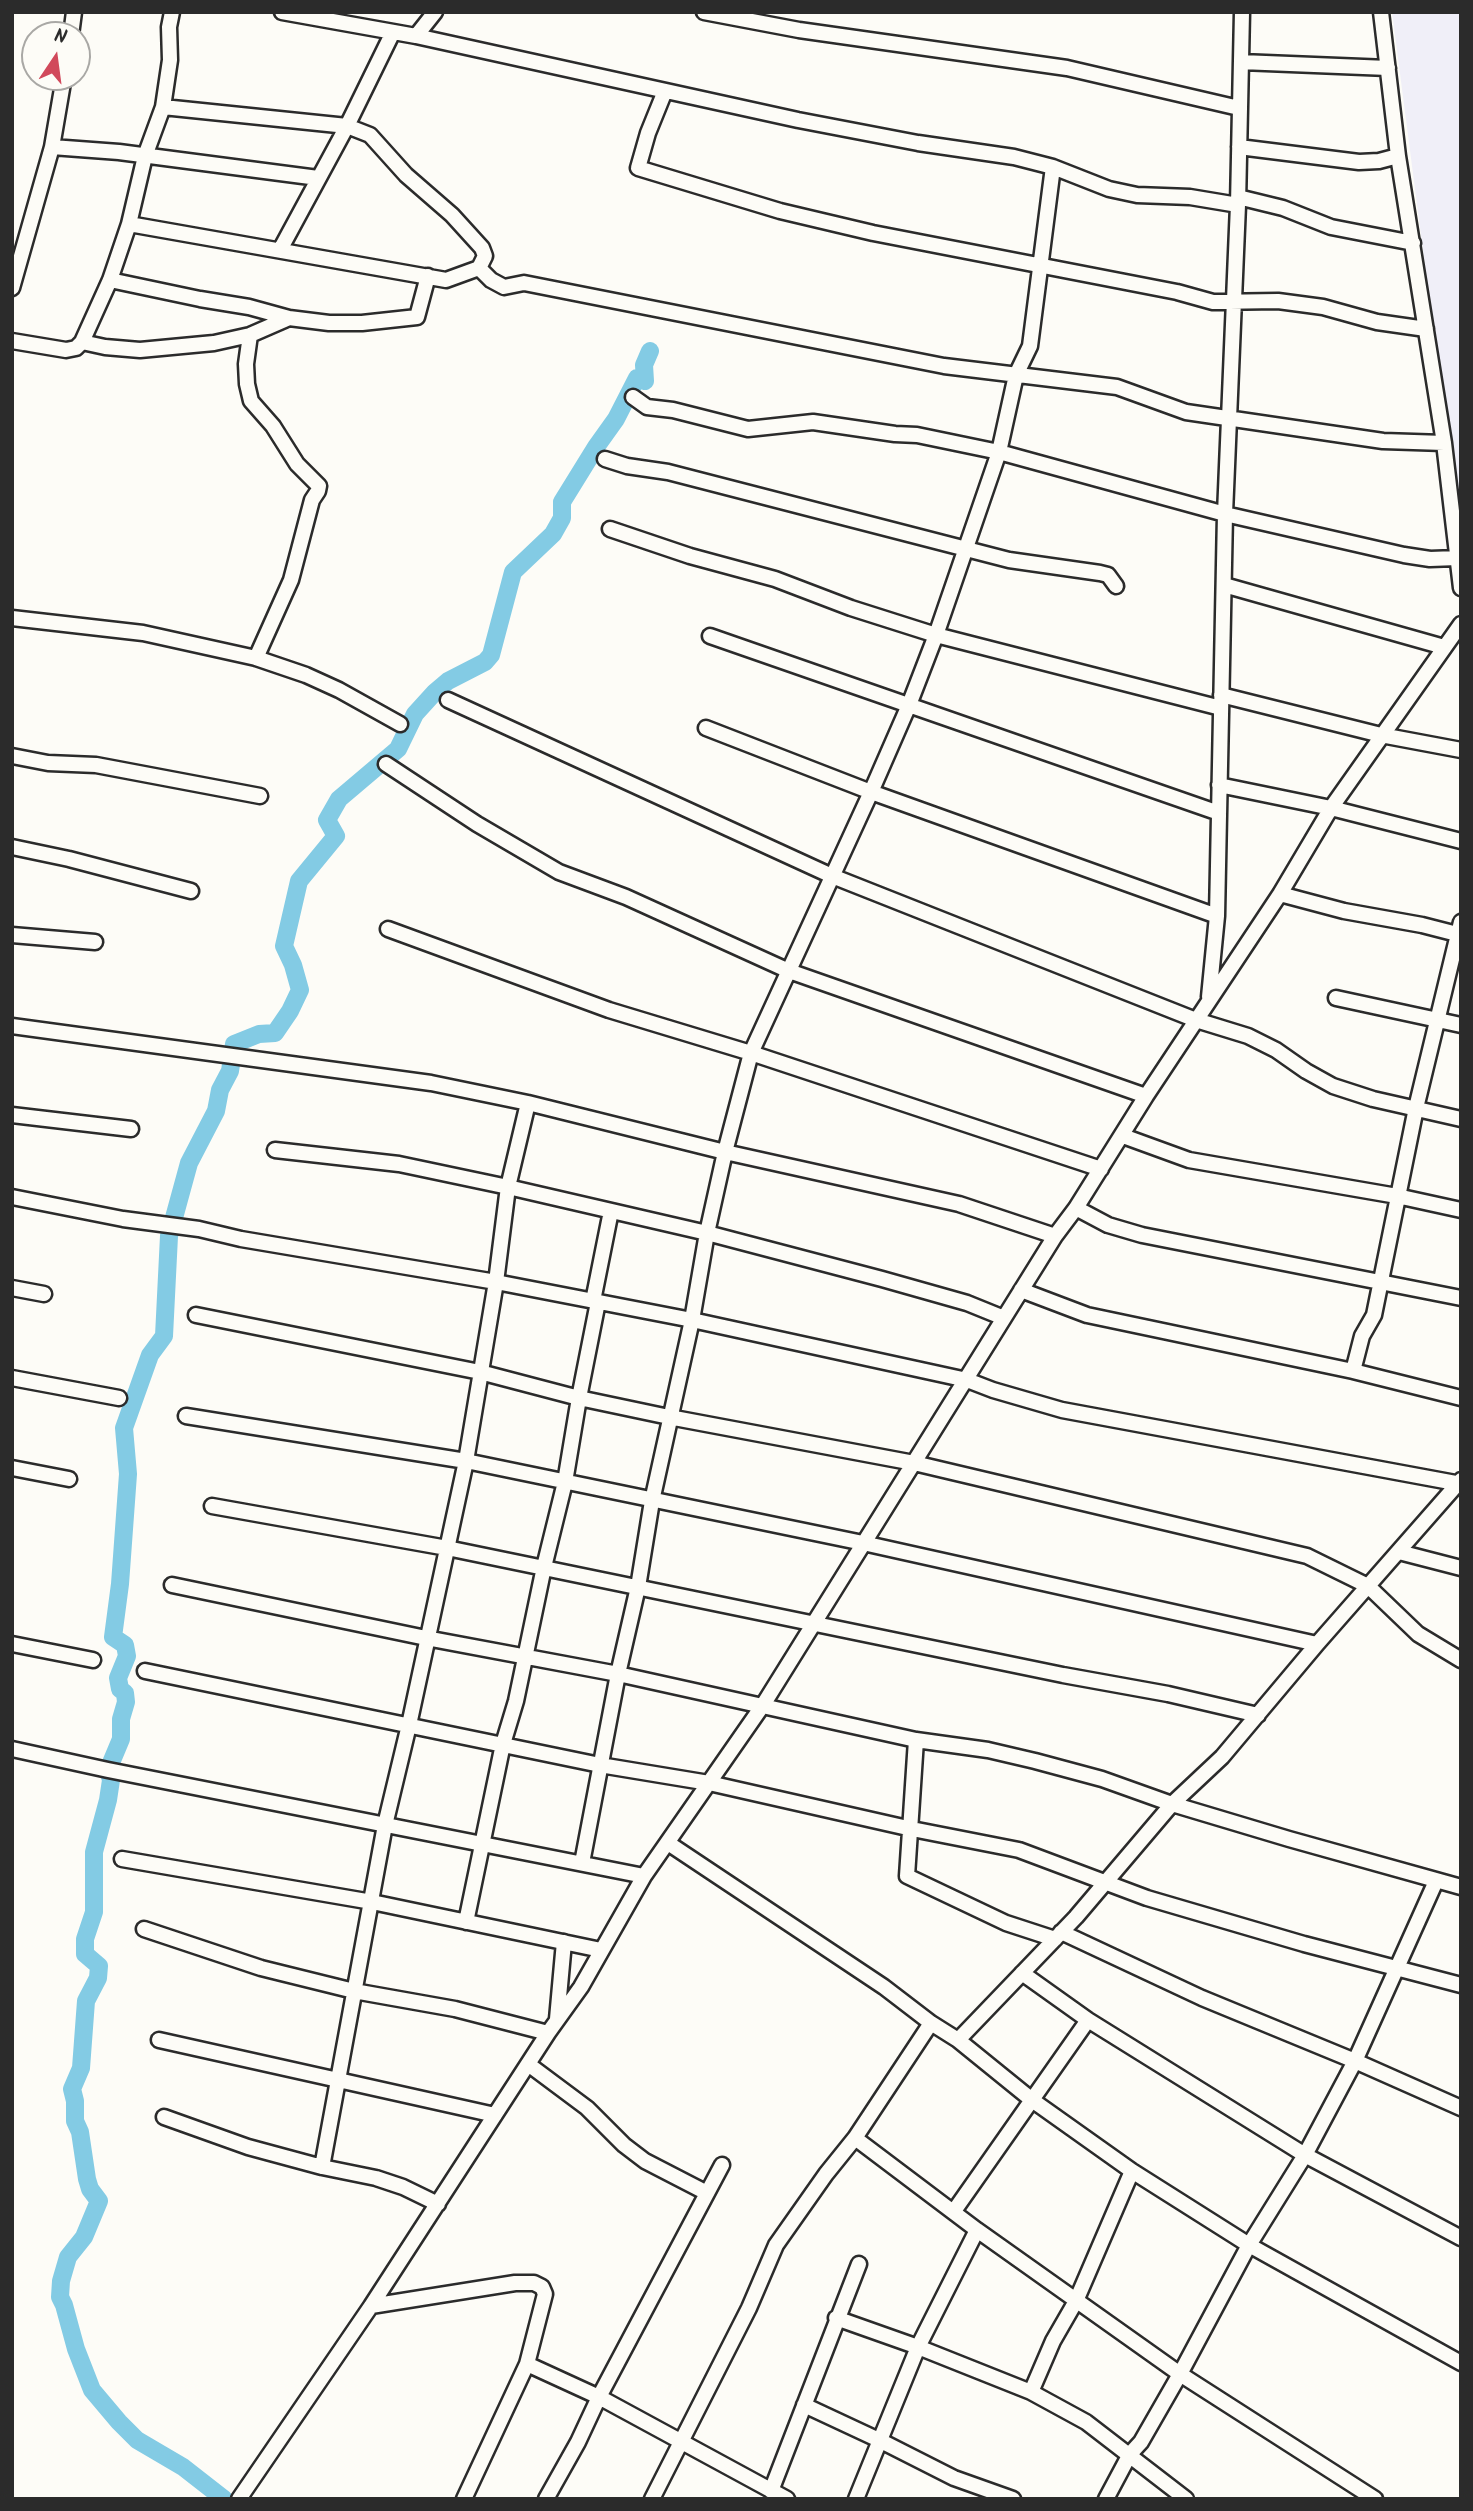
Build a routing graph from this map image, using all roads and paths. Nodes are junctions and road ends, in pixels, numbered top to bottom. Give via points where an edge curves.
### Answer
1 (172, 12) edge
2 (282, 12) edge
3 (435, 12) edge
4 (704, 12) edge
5 (1242, 12) edge
6 (1381, 12) edge
7 (393, 32) junction
8 (416, 36) junction
9 (1241, 62) junction
10 (1388, 68) junction
11 (62, 91) edge
12 (665, 91) junction
13 (163, 107) junction
14 (1239, 108) junction
15 (347, 126) junction
16 (52, 147) junction
17 (1239, 147) junction
18 (145, 156) junction
19 (1398, 156) junction
20 (1053, 167) junction
21 (318, 178) junction
22 (1238, 201) junction
23 (130, 224) junction
24 (1413, 243) junction
25 (280, 250) junction
26 (1041, 265) junction
27 (479, 268) junction
28 (428, 276) junction
29 (110, 280) junction
30 (12, 288) edge
31 (1234, 302) junction
32 (289, 318) junction
33 (1426, 329) junction
34 (250, 335) junction
35 (12, 341) edge
36 (82, 342) junction
37 (1016, 375) junction
38 (633, 397) dead end
39 (1230, 417) junction
40 (1444, 443) junction
41 (999, 452) junction
42 (605, 459) dead end
43 (1226, 514) junction
44 (610, 529) dead end
45 (964, 549) junction
46 (1457, 558) junction
47 (1224, 585) junction
48 (1116, 586) dead end
49 (1461, 588) edge
50 (12, 618) edge
51 (1461, 624) edge
52 (936, 635) junction
53 (710, 636) dead end
54 (1444, 648) junction
55 (256, 658) junction
56 (448, 700) dead end
57 (1221, 701) junction
58 (909, 705) junction
59 (400, 724) dead end
60 (706, 728) dead end
61 (1381, 735) junction
62 (1461, 750) edge
63 (12, 756) edge
64 (386, 764) dead end
65 (1219, 785) junction
66 (872, 792) junction
67 (260, 796) dead end
68 (1331, 808) junction
69 (1219, 813) junction
70 (1461, 841) edge
71 (12, 847) edge
72 (832, 876) junction
73 (191, 891) dead end
74 (1280, 894) junction
75 (1217, 916) junction
76 (388, 929) dead end
77 (1460, 931) edge
78 (12, 935) edge
79 (96, 942) dead end
80 (789, 971) junction
81 (1336, 998) dead end
82 (1209, 1002) junction
83 (1196, 1020) junction
84 (1439, 1020) junction
85 (1461, 1025) edge
86 (12, 1026) edge
87 (751, 1053) junction
88 (1146, 1096) junction
89 (528, 1103) junction
90 (1416, 1108) junction
91 (12, 1115) edge
92 (1461, 1119) edge
93 (131, 1129) dead end
94 (1123, 1136) junction
95 (275, 1150) dead end
96 (725, 1152) junction
97 (1101, 1169) junction
98 (508, 1187) junction
99 (1397, 1196) junction
100 (12, 1197) edge
101 (1076, 1208) junction
102 (1461, 1210) edge
103 (611, 1211) junction
104 (707, 1233) junction
105 (1055, 1236) junction
106 (496, 1282) junction
107 (1379, 1282) junction
108 (12, 1288) edge
109 (1021, 1290) junction
110 (44, 1294) dead end
111 (1461, 1298) edge
112 (596, 1301) junction
113 (196, 1315) dead end
114 (1004, 1318) junction
115 (692, 1320) junction
116 (1353, 1371) junction
117 (480, 1372) junction
118 (12, 1378) edge
119 (967, 1380) junction
120 (119, 1398) dead end
121 (579, 1398) junction
122 (1461, 1398) edge
123 (186, 1416) dead end
124 (669, 1417) junction
125 (466, 1461) junction
126 (914, 1463) junction
127 (12, 1468) edge
128 (69, 1479) dead end
129 (565, 1482) junction
130 (1460, 1483) edge
131 (652, 1501) junction
132 (212, 1506) dead end
133 (863, 1543) junction
134 (447, 1548) junction
135 (1399, 1552) junction
136 (544, 1567) junction
137 (1461, 1568) edge
138 (172, 1585) dead end
139 (1368, 1586) junction
140 (638, 1587) junction
141 (812, 1623) junction
142 (426, 1637) junction
143 (12, 1644) edge
144 (1317, 1644) junction
145 (524, 1656) junction
146 (93, 1660) dead end
147 (1461, 1660) edge
148 (145, 1671) dead end
149 (618, 1674) junction
150 (763, 1705) junction
151 (1258, 1715) junction
152 (409, 1725) junction
153 (916, 1740) junction
154 (503, 1744) junction
155 (12, 1749) edge
156 (600, 1765) junction
157 (709, 1783) junction
158 (1172, 1804) junction
159 (385, 1825) junction
160 (912, 1829) junction
161 (668, 1843) junction
162 (480, 1845) junction
163 (122, 1859) dead end
164 (582, 1863) junction
165 (644, 1876) junction
166 (1436, 1881) junction
167 (1104, 1883) junction
168 (1461, 1887) edge
169 (372, 1902) junction
170 (466, 1922) junction
171 (144, 1929) dead end
172 (1058, 1936) junction
173 (564, 1942) junction
174 (601, 1950) junction
175 (1395, 1969) junction
176 (1022, 1973) junction
177 (1461, 1986) edge
178 (354, 1991) junction
179 (1088, 2020) junction
180 (557, 2021) junction
181 (931, 2023) junction
182 (548, 2033) junction
183 (159, 2040) dead end
184 (958, 2040) junction
185 (1355, 2061) junction
186 (528, 2064) junction
187 (339, 2080) junction
188 (1032, 2100) junction
189 (1461, 2108) edge
190 (495, 2115) junction
191 (164, 2117) dead end
192 (855, 2138) junction
193 (1305, 2155) junction
194 (722, 2165) dead end
195 (322, 2167) junction
196 (1132, 2171) junction
197 (707, 2193) junction
198 (438, 2204) junction
199 (954, 2211) junction
200 (977, 2230) junction
201 (1461, 2238) edge
202 (1249, 2245) junction
203 (859, 2264) dead end
204 (1076, 2301) junction
205 (371, 2306) junction
206 (836, 2318) junction
207 (918, 2347) junction
208 (1461, 2363) edge
209 (527, 2364) junction
210 (1180, 2374) junction
211 (1031, 2392) junction
212 (599, 2397) junction
213 (804, 2405) junction
214 (879, 2440) junction
215 (681, 2443) junction
216 (1130, 2454) junction
217 (771, 2491) junction
218 (239, 2499) edge
219 (464, 2499) edge
220 (546, 2499) edge
221 (652, 2499) edge
222 (787, 2499) edge
223 (856, 2499) edge
224 (1013, 2499) edge
225 (1106, 2499) edge
226 (1186, 2499) edge
227 (1375, 2499) edge

1 - 13 street
2 - 7 street
3 - 8 street
4 - 14 street via 1067,68
5 - 9 street
6 - 10 street
7 - 8 street
7 - 15 street
8 - 12 street
9 - 10 street
9 - 14 street
10 - 19 street
11 - 16 street
12 - 20 street
12 - 26 street via 638,168 780,211
13 - 15 street
13 - 18 street
14 - 17 street
15 - 21 street
15 - 27 street via 370,135 452,215 482,248 485,256
16 - 18 street
16 - 30 street
17 - 19 street via 1359,163
17 - 22 street
18 - 21 street
18 - 23 street
19 - 24 street
20 - 22 street via 1137,195
20 - 26 street
21 - 25 street
22 - 24 street via 1283,208 1331,227
22 - 31 street
23 - 25 street
23 - 29 street
24 - 33 street
25 - 28 street
26 - 31 street via 1213,302
26 - 37 street via 1030,346
27 - 28 street via 446,279
27 - 37 street via 505,287 524,283 944,366
28 - 32 street via 417,317 362,323
29 - 32 street
29 - 36 street
31 - 33 street via 1323,307
31 - 39 street
32 - 34 street
33 - 40 street
34 - 36 street via 140,350
34 - 55 street via 246,364 251,401 318,486 292,580
35 - 36 street via 66,350
37 - 39 street via 1117,387 1186,412
37 - 41 street
38 - 41 street via 647,407 748,429 813,422 917,435
39 - 40 street via 1383,441
39 - 43 street
40 - 46 street
41 - 43 street
41 - 45 street
42 - 45 street
43 - 46 street via 1404,555
43 - 47 street
44 - 52 street
45 - 48 street via 1100,573
45 - 52 street
46 - 49 street
47 - 54 street
47 - 57 street
50 - 55 street via 143,633
51 - 54 street
52 - 57 street
52 - 58 street
53 - 58 street
54 - 61 street
55 - 59 street via 328,685
56 - 72 street
57 - 61 street
57 - 65 street
58 - 66 street
58 - 69 street
60 - 66 street
61 - 62 street
61 - 68 street
63 - 67 street via 96,765
64 - 80 street via 559,872 626,897
65 - 68 street
65 - 69 street
66 - 72 street
66 - 75 street
68 - 70 street
68 - 74 street
69 - 75 street
71 - 73 street
72 - 80 street
72 - 83 street
74 - 77 street via 1344,911
74 - 82 street
75 - 82 street
76 - 87 street via 609,1010
77 - 84 street
78 - 79 street
80 - 87 street
80 - 88 street
81 - 84 street
82 - 83 street
83 - 88 street
83 - 90 street via 1276,1050 1333,1086
84 - 85 street
84 - 90 street
86 - 89 street via 431,1083
87 - 96 street
87 - 97 street
88 - 94 street
89 - 96 street
89 - 98 street
90 - 92 street
90 - 99 street
91 - 93 street
94 - 97 street
94 - 99 street via 1189,1160
95 - 98 street via 399,1164
96 - 104 street
96 - 105 street via 959,1204
97 - 101 street
98 - 103 street
98 - 106 street
99 - 102 street
99 - 107 street
100 - 106 street
101 - 105 street
101 - 107 street via 1108,1225 1142,1235
103 - 104 street
103 - 112 street
104 - 114 street via 967,1303
104 - 115 street
105 - 109 street
106 - 112 street
106 - 117 street
107 - 111 street
107 - 116 street via 1374,1315 1362,1336
108 - 110 street
109 - 114 street
109 - 116 street via 1087,1315
112 - 115 street
112 - 121 street
113 - 117 street
114 - 119 street
115 - 119 street
115 - 124 street
116 - 122 street
117 - 121 street
117 - 125 street
118 - 120 street
119 - 126 street
119 - 130 street via 1062,1410
121 - 124 street
121 - 129 street
123 - 125 street
124 - 126 street
124 - 131 street
125 - 129 street
125 - 134 street
126 - 133 street
126 - 139 street via 1307,1556
127 - 128 street
129 - 131 street
129 - 136 street
130 - 135 street
131 - 133 street
131 - 140 street
132 - 134 street
133 - 141 street
133 - 144 street
134 - 136 street
134 - 142 street
135 - 137 street
135 - 139 street
136 - 140 street
136 - 145 street
138 - 142 street
139 - 144 street
139 - 147 street via 1418,1634
140 - 141 street
140 - 149 street
141 - 150 street
141 - 151 street
142 - 145 street
142 - 152 street
143 - 146 street
144 - 151 street
145 - 149 street
145 - 154 street
148 - 152 street
149 - 150 street
149 - 156 street
150 - 153 street
150 - 157 street
151 - 158 street via 1222,1758
152 - 154 street
152 - 159 street
153 - 158 street via 1035,1761
153 - 160 street
154 - 156 street
154 - 162 street
155 - 159 street
156 - 157 street
156 - 164 street
157 - 160 street
157 - 161 street
158 - 166 street
158 - 167 street
159 - 162 street
159 - 169 street
160 - 167 street via 1019,1850
160 - 172 street via 907,1875 1006,1923
161 - 165 street
161 - 181 street
162 - 164 street
162 - 170 street
163 - 169 street
164 - 165 street
165 - 174 street
166 - 168 street
166 - 175 street
167 - 172 street
167 - 175 street
169 - 170 street
169 - 178 street
170 - 173 street
171 - 178 street via 261,1968
172 - 176 street
172 - 185 street
173 - 174 street
173 - 180 street
174 - 180 street
175 - 177 street
175 - 185 street
176 - 179 street
176 - 184 street
178 - 182 street via 454,2009
178 - 187 street
179 - 188 street
179 - 193 street
180 - 182 street
181 - 184 street
181 - 192 street
182 - 186 street
183 - 187 street
184 - 188 street
185 - 189 street
185 - 193 street
186 - 190 street
186 - 197 street via 587,2108 645,2161
187 - 190 street
187 - 195 street
188 - 196 street
188 - 199 street
190 - 198 street
191 - 195 street
192 - 199 street
192 - 215 street via 776,2245
193 - 201 street
193 - 202 street
194 - 197 street
195 - 198 street via 376,2178
196 - 202 street
196 - 204 street
197 - 212 street
198 - 205 street
199 - 200 street
200 - 204 street
200 - 207 street
202 - 208 street
202 - 210 street
203 - 206 street
204 - 210 street
204 - 211 street
205 - 209 street via 534,2283 545,2294
205 - 218 street
206 - 207 street
206 - 213 street
207 - 211 street
207 - 214 street
209 - 212 street
209 - 219 street
210 - 216 street
210 - 227 street
211 - 216 street via 1086,2422
212 - 215 street
212 - 220 street
213 - 214 street
213 - 217 street
214 - 223 street
214 - 224 street via 954,2479
215 - 217 street
215 - 221 street
216 - 225 street
216 - 226 street
217 - 222 street

